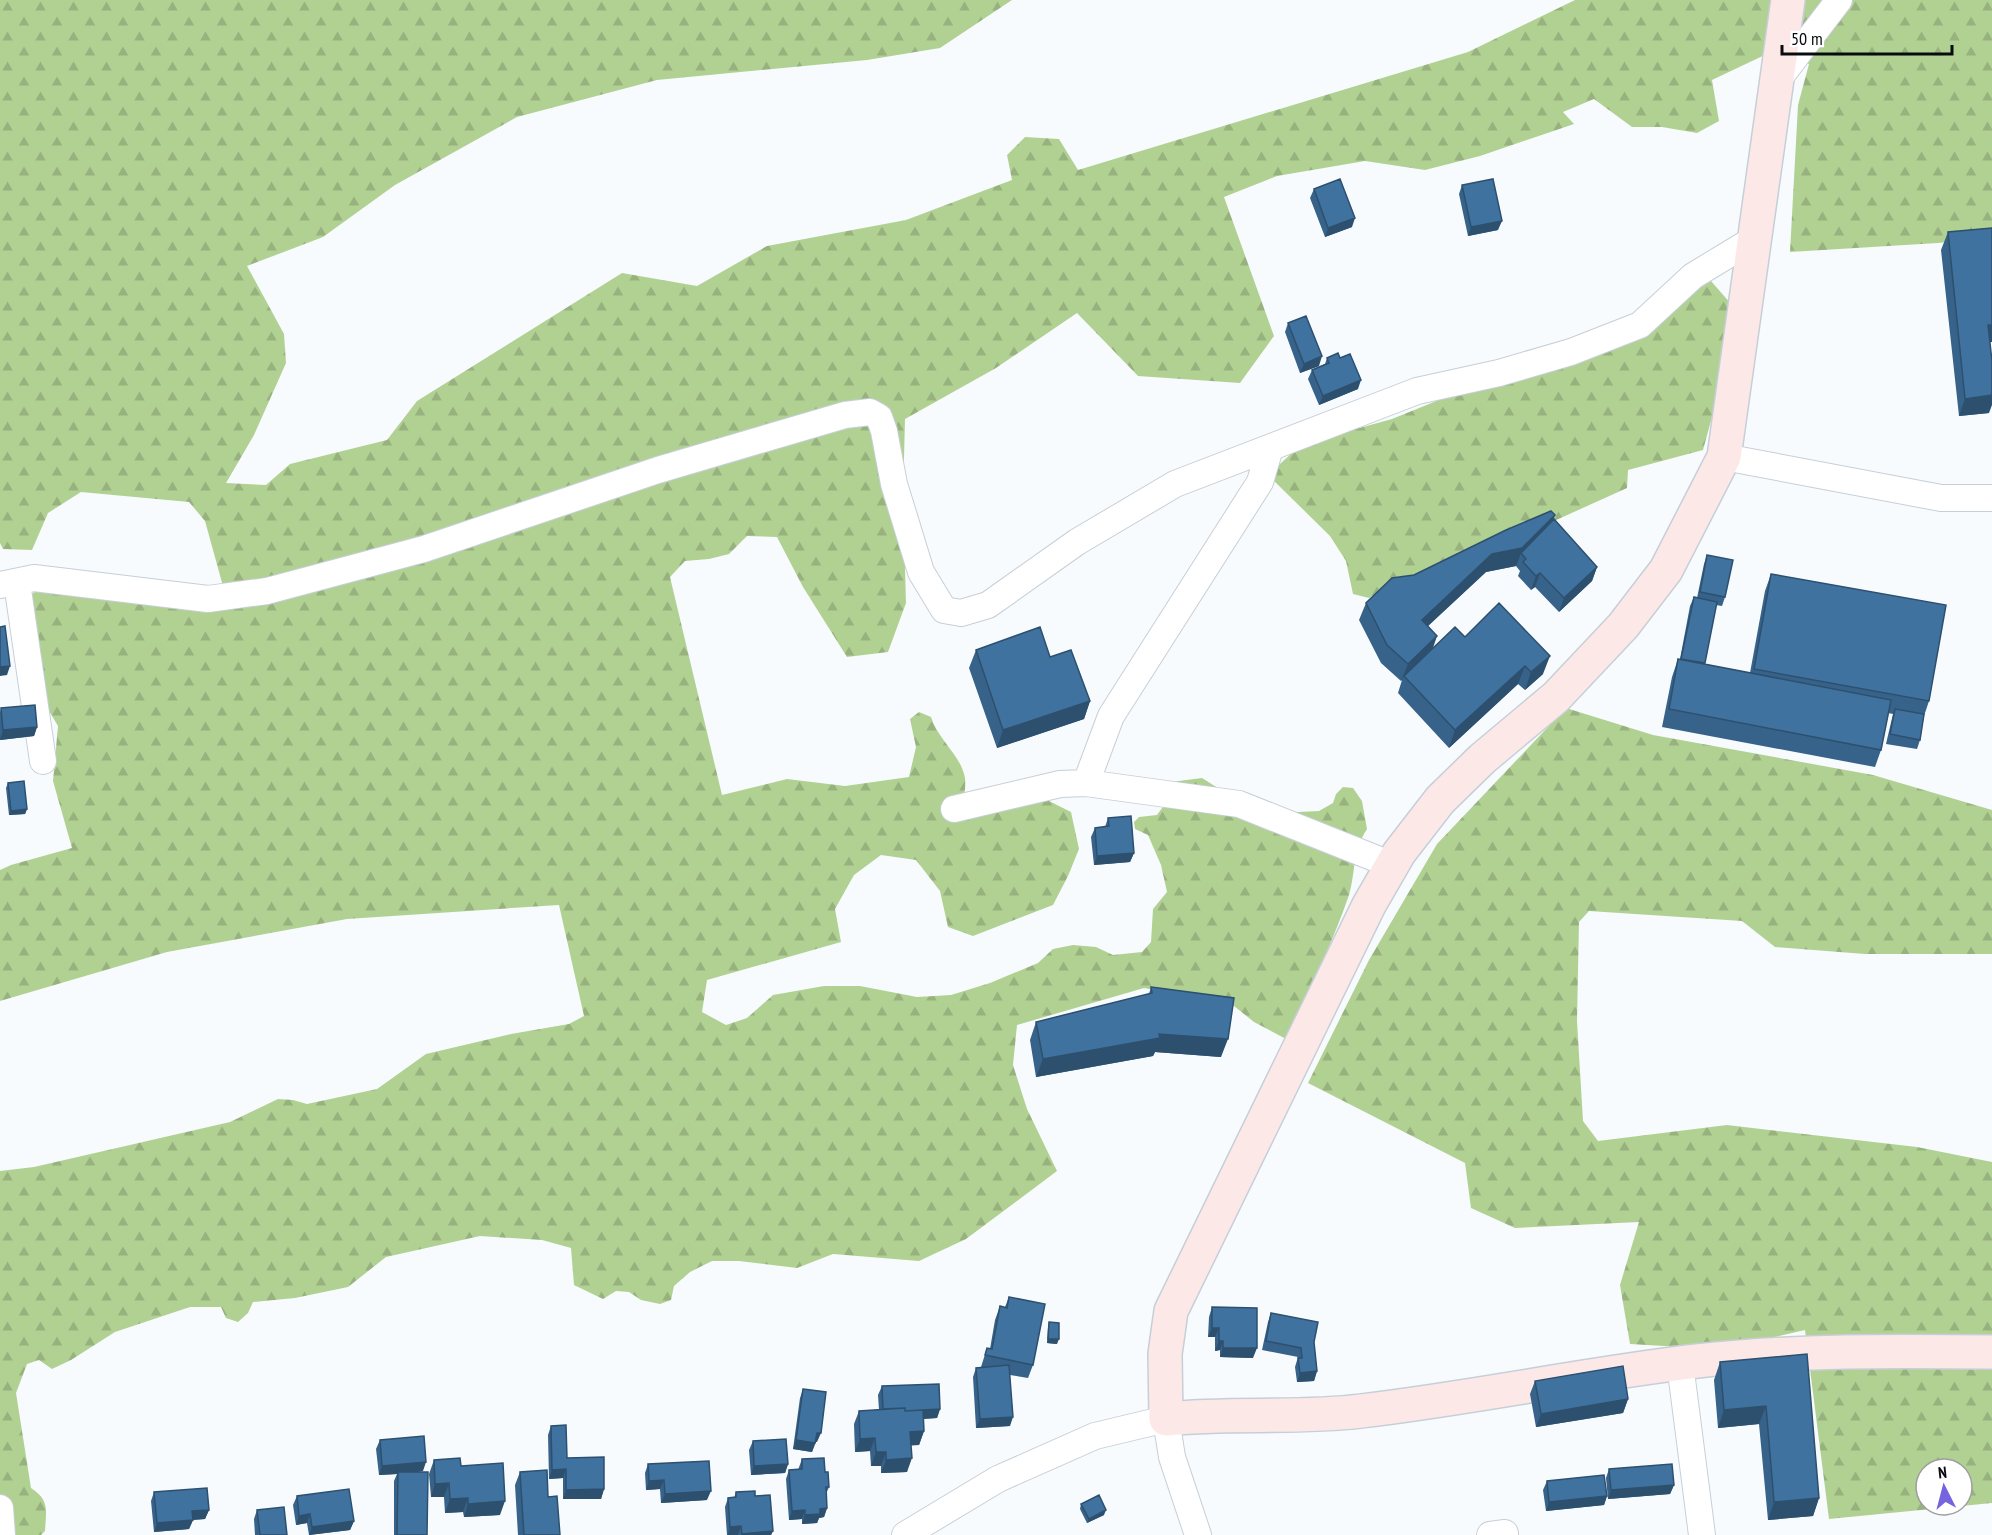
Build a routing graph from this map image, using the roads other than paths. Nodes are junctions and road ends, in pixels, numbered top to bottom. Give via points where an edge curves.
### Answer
1 (1788, 0) edge
2 (1839, 0) edge
3 (1776, 82) junction
4 (1754, 239) junction
5 (1270, 448) junction
6 (1724, 457) junction
7 (1992, 498) edge
8 (8, 584) edge
9 (43, 761) dead end
10 (1086, 783) junction
11 (954, 809) dead end
12 (1392, 865) junction
13 (1992, 1352) edge
14 (1680, 1364) junction
15 (1166, 1419) junction
16 (905, 1535) edge
17 (1198, 1535) edge
18 (1702, 1535) edge

1 - 3 street
2 - 3 street
3 - 4 street
4 - 5 street via 1693,276 1640,325 1572,352 1499,374 1417,391
4 - 6 street
5 - 8 street via 1175,484 1077,542 988,605 961,613 944,610 921,572 894,484 884,431 879,417 870,412 845,415 658,470 424,549 267,591 208,599 34,578
5 - 10 street via 1260,482 1111,716
6 - 7 street via 1941,498
6 - 12 street via 1666,570 1623,626 1556,697 1440,800
8 - 9 street
10 - 11 street via 1060,784
10 - 12 street via 1239,804
12 - 15 street via 1171,1311 1165,1354
13 - 14 street via 1826,1351
14 - 15 street via 1359,1412
14 - 18 street
15 - 16 street via 1095,1436 998,1479
15 - 17 street via 1172,1457

